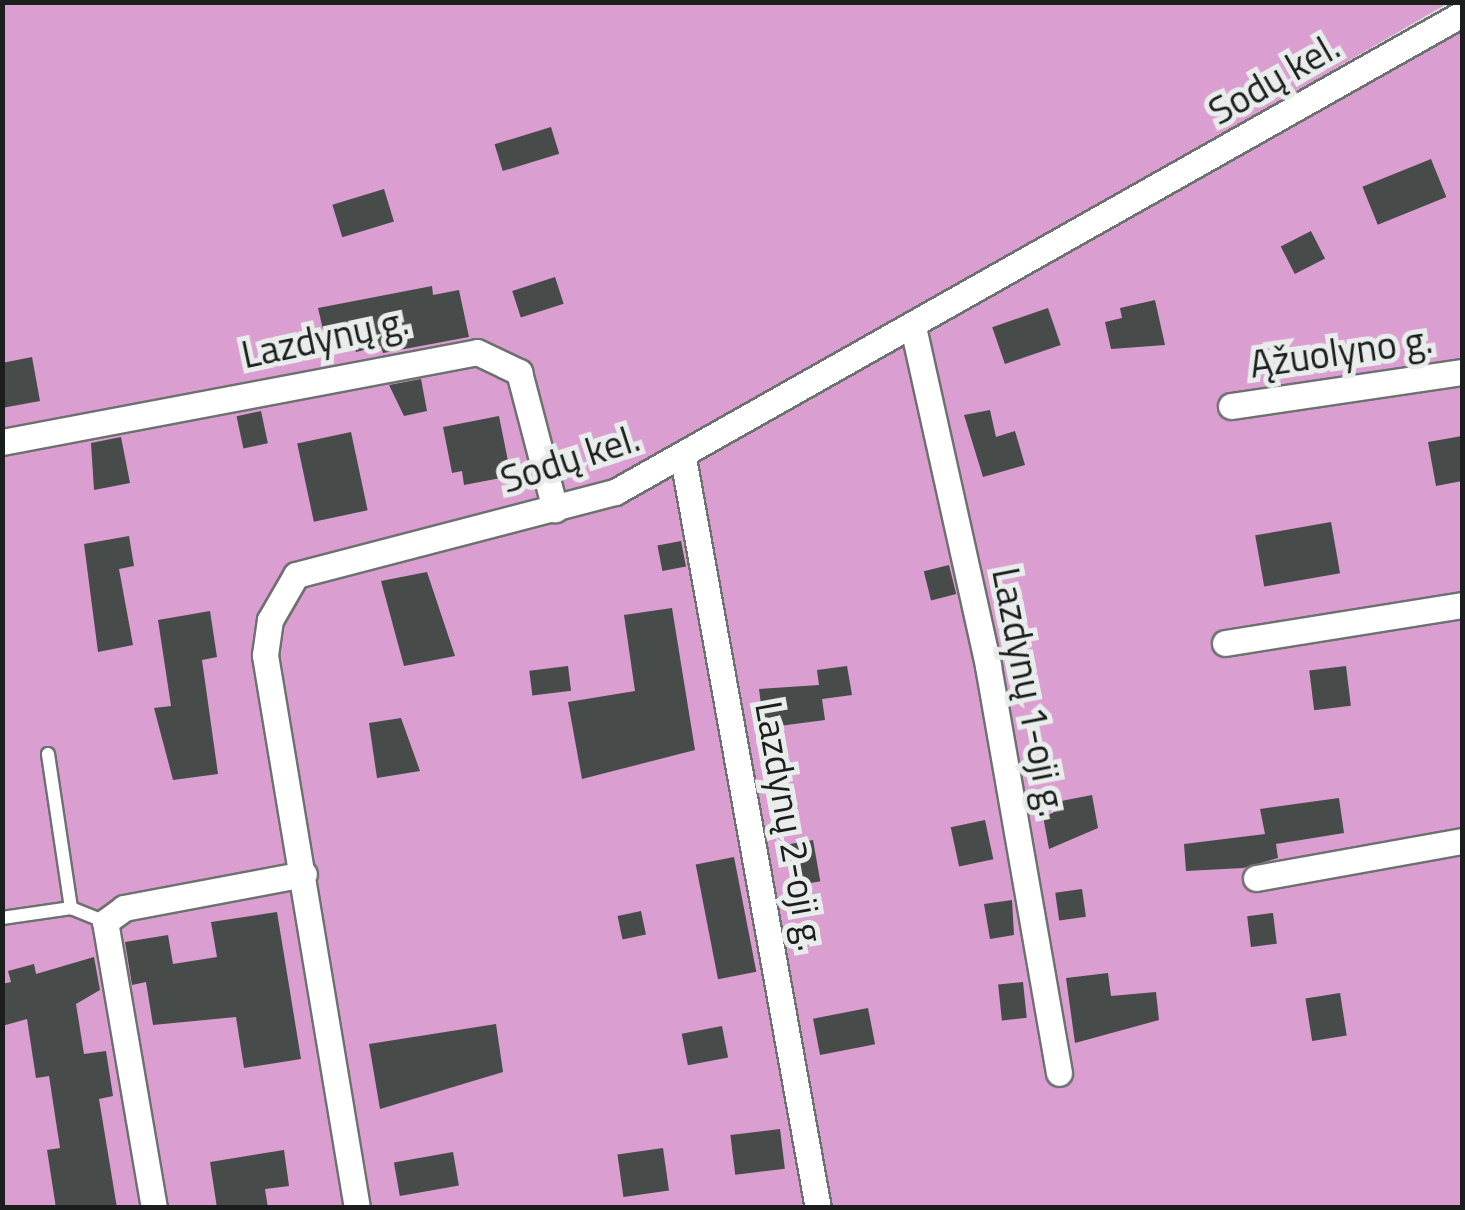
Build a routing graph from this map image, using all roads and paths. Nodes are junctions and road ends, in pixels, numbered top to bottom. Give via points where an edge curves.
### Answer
1 (1462, 14) edge
2 (913, 328) junction
3 (1462, 372) edge
4 (1231, 406) dead end
5 (2, 442) edge
6 (683, 458) junction
7 (555, 509) junction
8 (1462, 604) edge
9 (1225, 643) dead end
10 (48, 754) dead end
11 (1462, 842) edge
12 (304, 874) junction
13 (1256, 878) dead end
14 (71, 908) junction
15 (2, 918) edge
16 (104, 922) junction
17 (1058, 1073) dead end
18 (154, 1208) edge
19 (357, 1208) edge
20 (818, 1208) edge

1 - 2 street, Sodų kel.
2 - 6 street, Sodų kel.
2 - 17 street, Lazdynų 1-oji g. via 988,666
3 - 4 street, Ąžuolyno g.
5 - 7 street, Lazdynų g. via 477,352 519,372
6 - 7 street, Sodų kel.
6 - 20 street, Lazdynų 2-oji g.
7 - 12 street, Sodų kel. via 329,559 283,593 266,655
8 - 9 street
10 - 14 lane
11 - 13 street
12 - 16 street via 124,908
12 - 19 street, Sodų kel.
14 - 15 lane
14 - 16 lane
16 - 18 street

